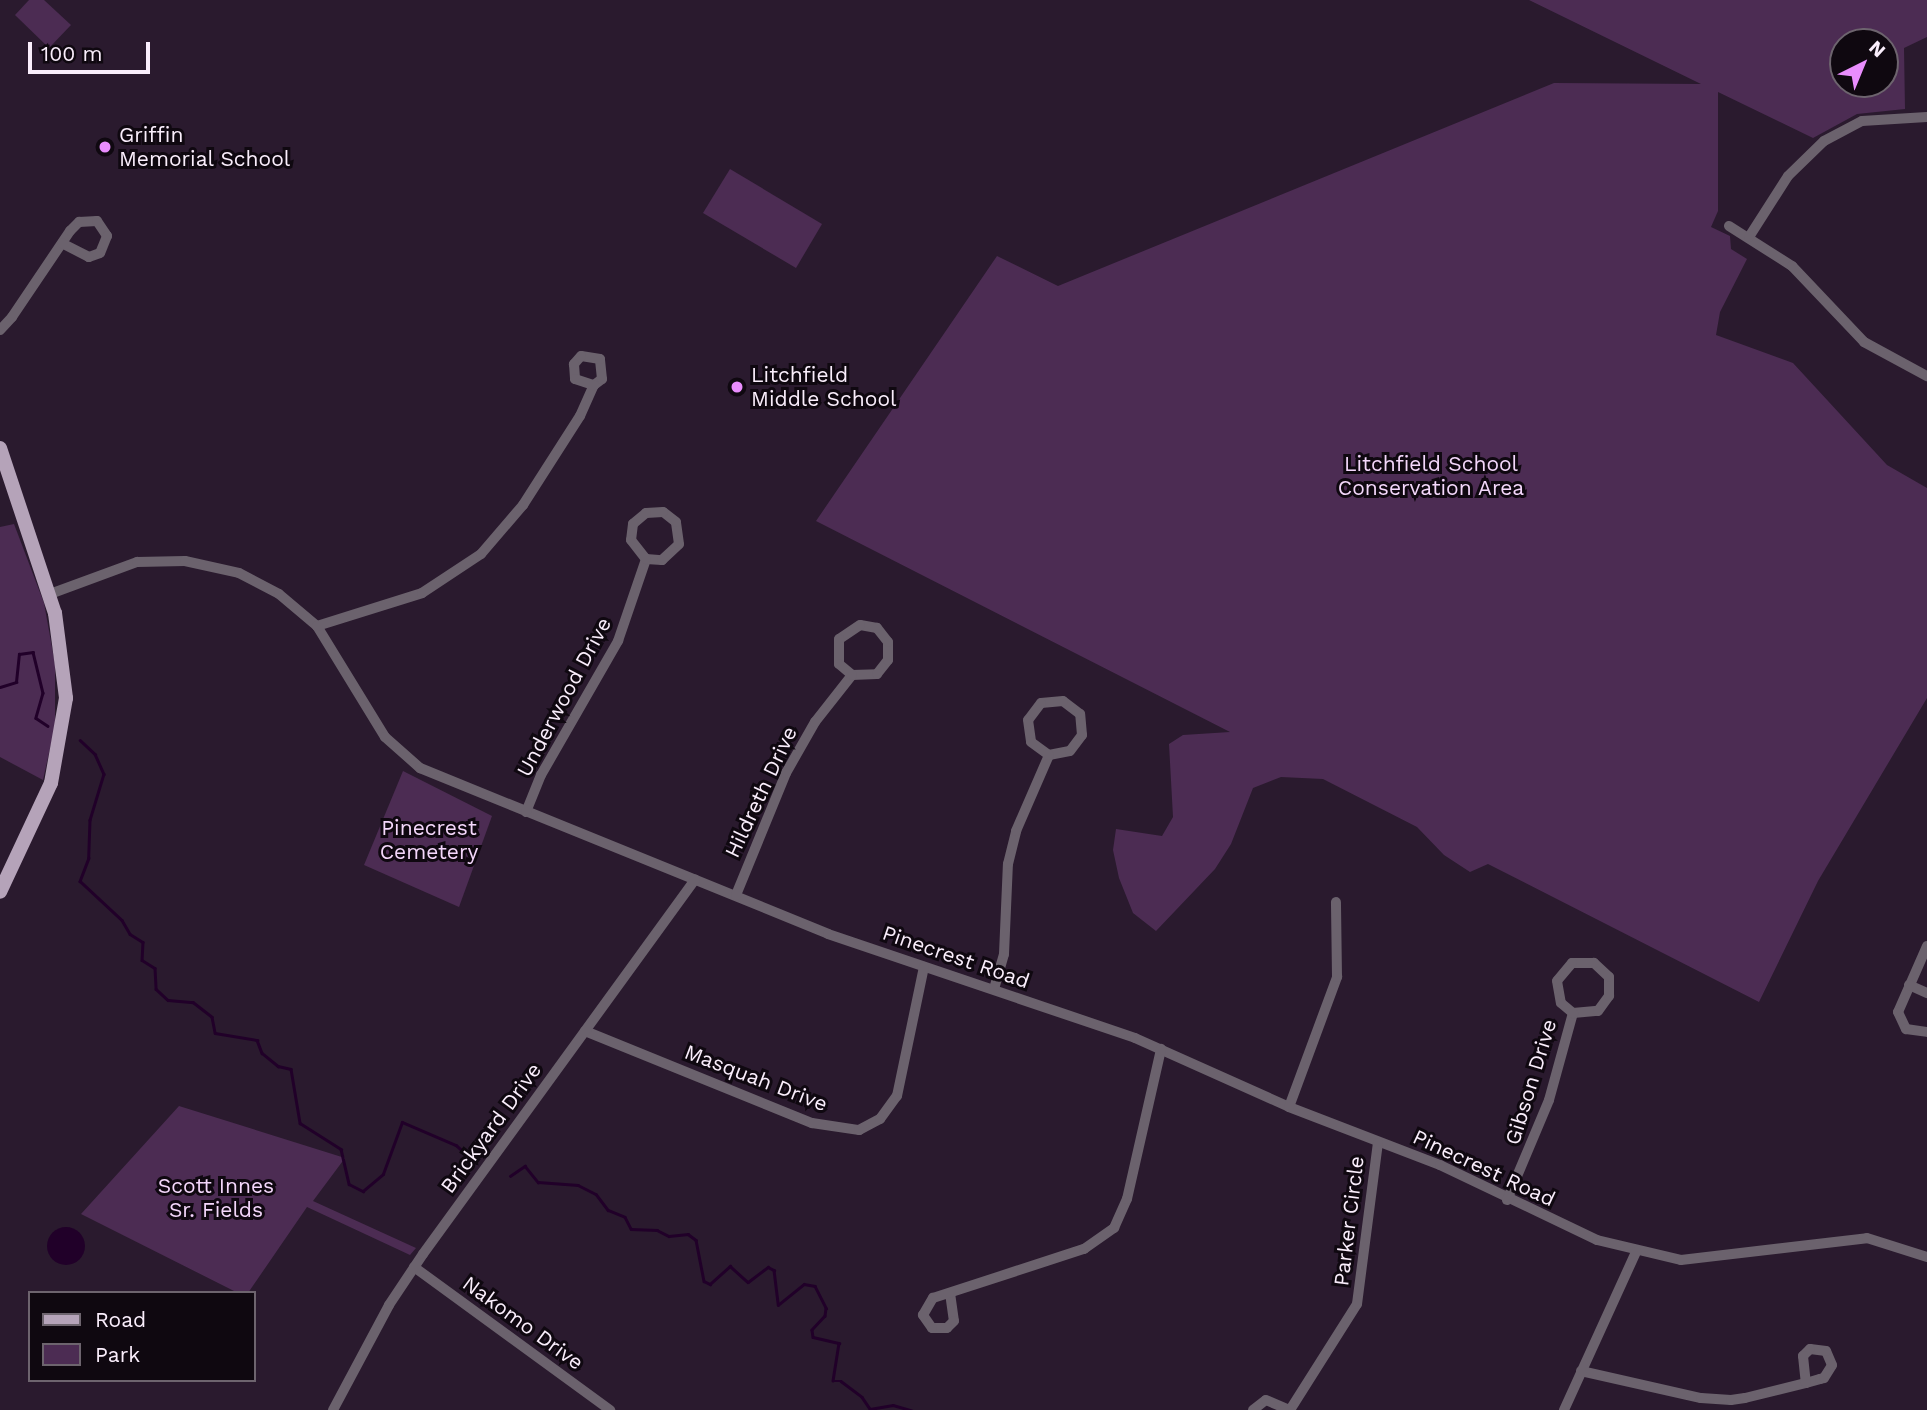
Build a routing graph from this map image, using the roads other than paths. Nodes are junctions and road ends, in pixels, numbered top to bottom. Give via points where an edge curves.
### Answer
1 (1927, 117) edge
2 (1729, 226) dead end
3 (1749, 237) junction
4 (62, 243) dead end
5 (0, 330) edge
6 (1927, 376) edge
7 (594, 385) dead end
8 (0, 448) edge
9 (646, 559) junction
10 (50, 594) junction
11 (317, 626) junction
12 (852, 676) junction
13 (1049, 755) junction
14 (526, 812) junction
15 (695, 878) junction
16 (0, 892) edge
17 (736, 895) junction
18 (1336, 902) dead end
19 (1927, 946) edge
20 (923, 967) junction
21 (1909, 985) junction
22 (993, 989) junction
23 (1927, 993) edge
24 (1573, 1013) junction
25 (585, 1031) junction
26 (1927, 1032) edge
27 (1161, 1049) junction
28 (1289, 1107) junction
29 (1378, 1143) junction
30 (1507, 1199) junction
31 (1636, 1252) junction
32 (1927, 1257) edge
33 (414, 1267) junction
34 (950, 1293) dead end
35 (1581, 1371) junction
36 (1806, 1383) dead end
37 (333, 1410) edge
38 (610, 1410) edge
39 (1253, 1410) edge
40 (1289, 1410) edge
41 (1563, 1410) edge

1 - 3 street via 1862,121 1824,141 1788,177
2 - 3 street
3 - 6 street via 1792,266 1864,342
4 - 5 street
7 - 11 street via 580,416 523,505 481,554 422,593
8 - 10 main road
9 - 9 street via 634,548 633,524 646,513 663,512 679,529 679,544 662,560
9 - 14 street, Underwood Drive via 618,640 541,775
10 - 11 street, Pinecrest Road via 137,562 185,561 220,566 259,582
10 - 16 main road via 65,669 63,736 41,811
11 - 14 street, Pinecrest Road via 369,715 401,754 451,783
12 - 12 street via 836,655 839,639 860,625 877,628 888,642 888,660 869,677
12 - 17 street, Hildreth Drive via 800,746
13 - 13 street via 1031,742 1028,720 1041,703 1056,699 1075,708 1083,728 1080,741 1070,751
13 - 22 street via 1010,853 1006,941
14 - 15 street, Pinecrest Road
15 - 17 street, Pinecrest Road
15 - 25 street, Brickyard Drive
17 - 20 street, Pinecrest Road
18 - 28 street via 1337,977
19 - 21 street
20 - 22 street, Pinecrest Road
20 - 25 street, Masquah Drive via 897,1096 880,1119 859,1130 812,1123
21 - 23 street
21 - 26 street via 1899,1019 1912,1033
22 - 27 street, Pinecrest Road
24 - 24 street, Gibson Drive via 1561,1003 1557,981 1572,963 1594,963 1609,977 1609,996 1598,1011
24 - 30 street, Gibson Drive via 1549,1100
25 - 33 street, Brickyard Drive
27 - 28 street, Pinecrest Road
27 - 34 street via 1127,1199 1114,1228 1084,1249
28 - 29 street, Pinecrest Road
29 - 30 street, Pinecrest Road via 1440,1165
29 - 40 street, Parker Circle via 1357,1304
30 - 31 street, Pinecrest Road via 1551,1221
31 - 32 street, Pinecrest Road via 1705,1260 1807,1242 1867,1238
31 - 35 street
33 - 37 street, Brickyard Drive
33 - 38 street, Nakomo Drive
35 - 36 street via 1716,1400
35 - 41 street
39 - 40 street, Parker Circle via 1266,1400

